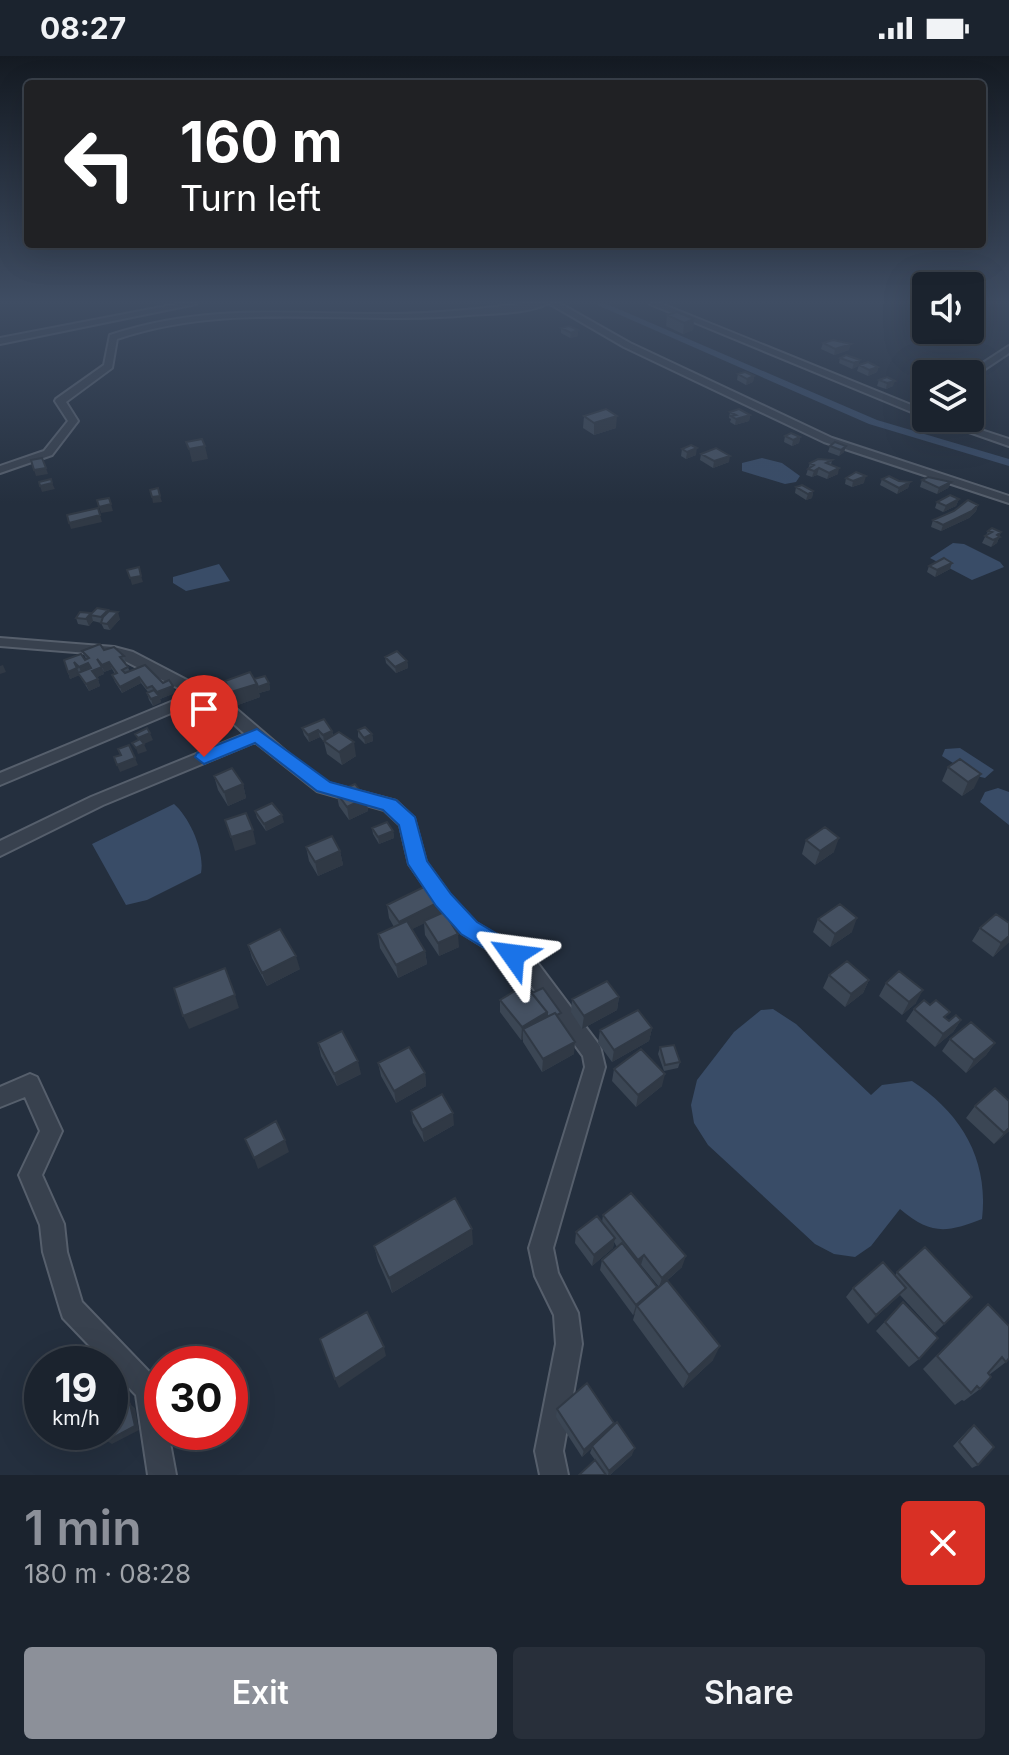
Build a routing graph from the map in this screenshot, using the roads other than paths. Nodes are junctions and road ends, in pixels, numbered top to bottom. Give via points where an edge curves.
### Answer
1 (103, 370) edge
2 (680, 370) edge
3 (817, 370) edge
4 (912, 409) edge
5 (977, 432) edge
6 (1009, 443) edge
7 (0, 470) edge
8 (1009, 500) edge
9 (0, 642) edge
10 (201, 695) junction
11 (257, 735) junction
12 (0, 779) edge
13 (0, 849) edge
14 (0, 1097) edge
15 (162, 1475) edge
16 (554, 1475) edge

1 - 7 street via 60,401 73,421 48,453
2 - 8 street via 828,440
3 - 4 street
5 - 6 street
9 - 10 street via 114,651
10 - 11 street via 222,705
10 - 12 street
11 - 13 street via 97,801
11 - 16 street via 323,787 390,805 408,822 418,864 444,900 469,928 526,963 593,1053 595,1067 541,1248 547,1276 566,1313 569,1344 549,1451
14 - 15 street via 30,1084 51,1131 30,1175 52,1224 72,1309 148,1389

